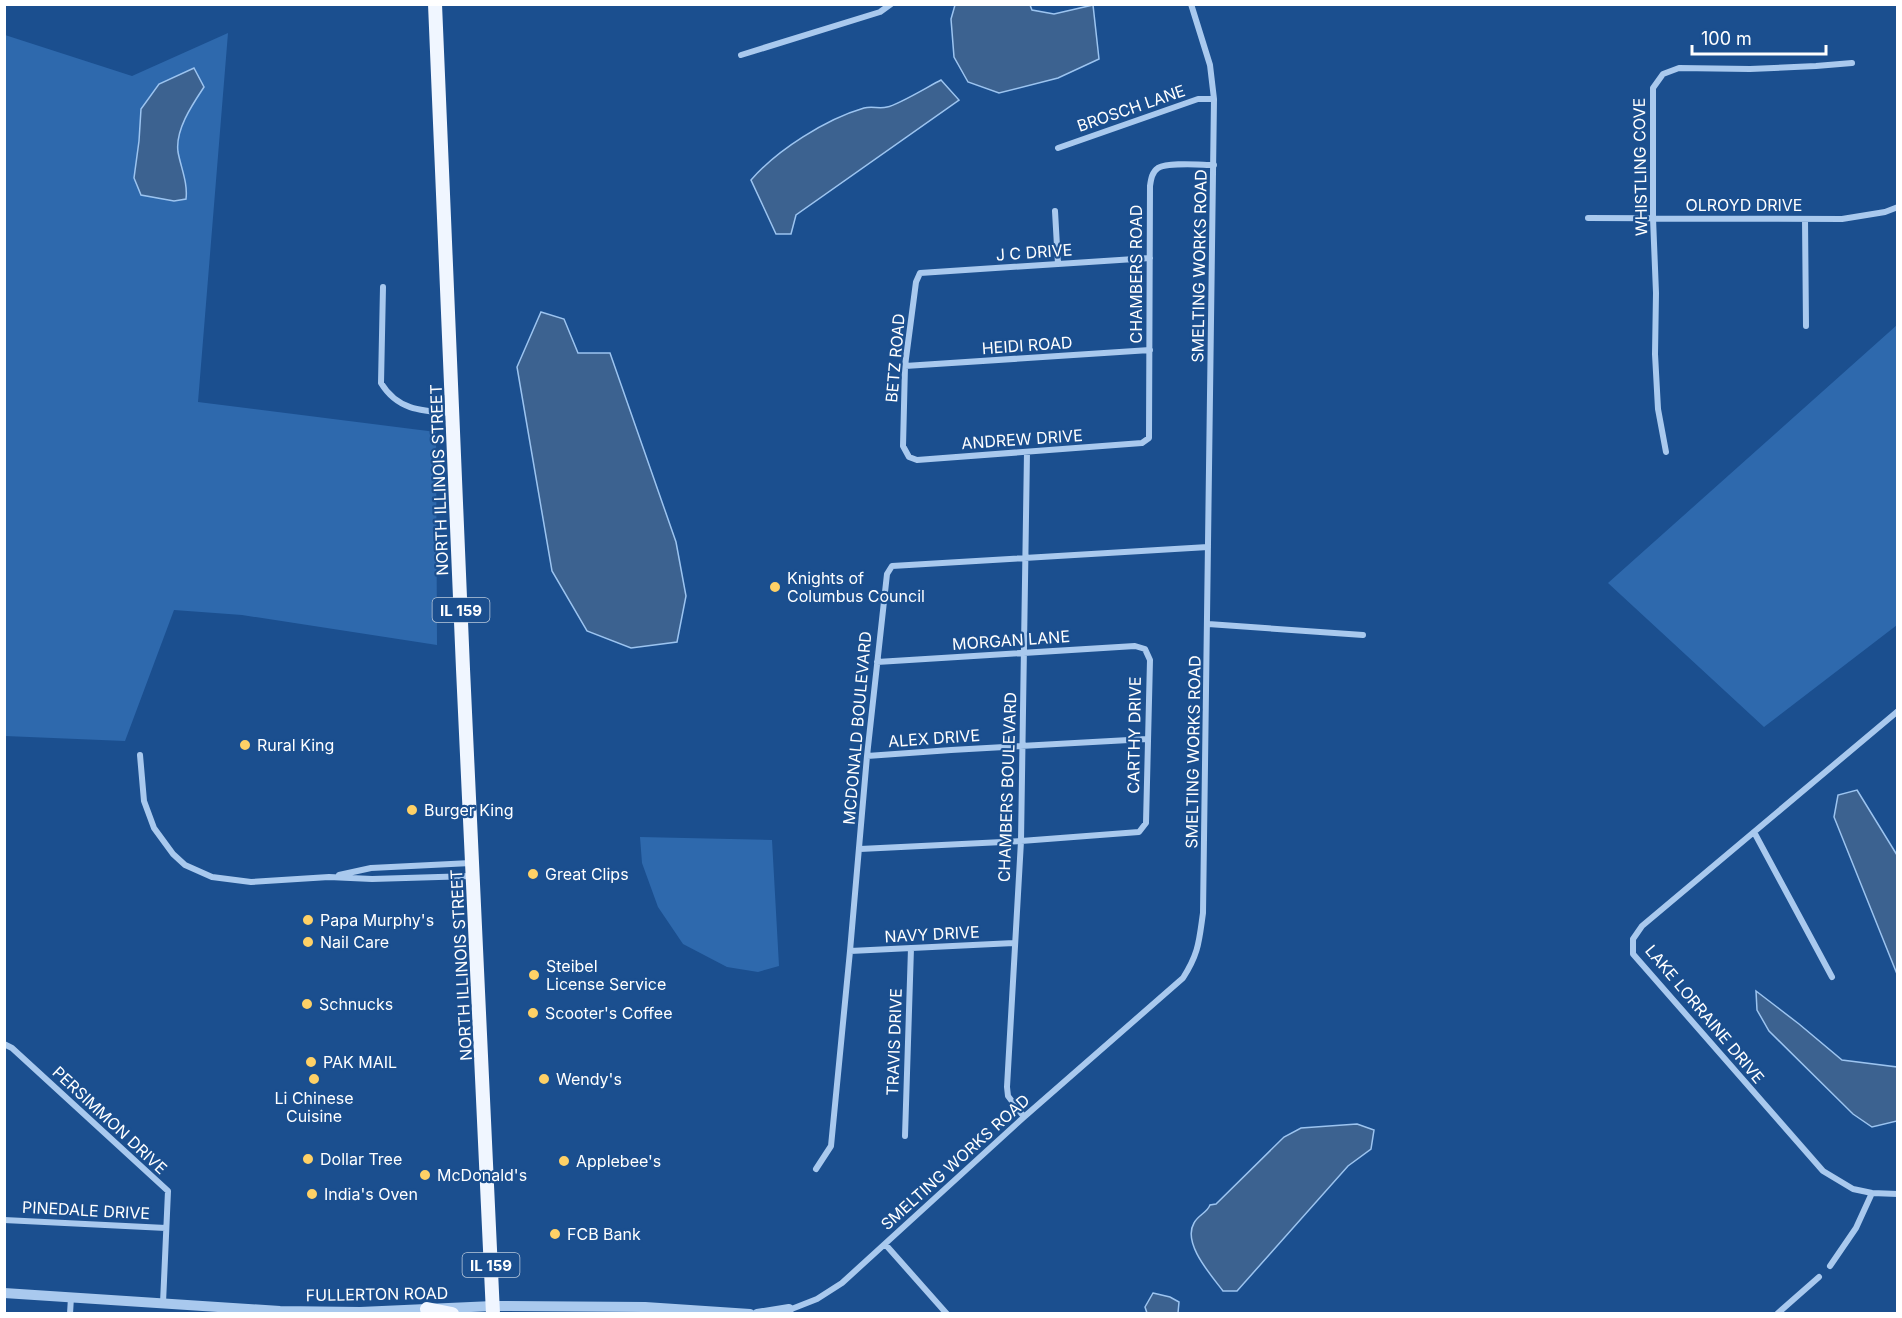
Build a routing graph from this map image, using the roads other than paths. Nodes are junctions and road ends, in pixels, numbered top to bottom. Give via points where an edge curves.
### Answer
1 (435, 4) edge
2 (891, 4) edge
3 (1191, 4) edge
4 (741, 55) dead end
5 (1852, 63) dead end
6 (1214, 99) junction
7 (1058, 148) dead end
8 (1214, 165) junction
9 (1898, 207) edge
10 (1055, 211) dead end
11 (1588, 218) dead end
12 (1653, 218) junction
13 (1805, 219) junction
14 (1150, 258) junction
15 (1058, 264) junction
16 (920, 273) joint
17 (383, 287) dead end
18 (1806, 326) dead end
19 (1149, 350) junction
20 (905, 366) junction
21 (453, 413) junction
22 (1149, 438) joint
23 (903, 446) joint
24 (1027, 452) junction
25 (1666, 452) dead end
26 (1208, 547) junction
27 (1026, 557) junction
28 (1208, 624) junction
29 (1363, 635) dead end
30 (1145, 649) joint
31 (1025, 652) junction
32 (877, 662) junction
33 (1898, 711) edge
34 (1147, 740) junction
35 (1023, 746) junction
36 (140, 755) dead end
37 (867, 756) junction
38 (1754, 832) junction
39 (1021, 841) junction
40 (860, 849) junction
41 (473, 870) junction
42 (329, 877) junction
43 (1014, 943) junction
44 (911, 948) junction
45 (850, 951) junction
46 (1832, 977) dead end
47 (4, 1044) edge
48 (1024, 1117) junction
49 (905, 1136) dead end
50 (816, 1169) dead end
51 (1872, 1193) junction
52 (1898, 1194) edge
53 (4, 1220) edge
54 (166, 1228) junction
55 (885, 1244) junction
56 (1830, 1266) dead end
57 (1818, 1277) dead end
58 (4, 1293) edge
59 (71, 1297) junction
60 (163, 1303) junction
61 (427, 1309) junction
62 (493, 1310) edge
63 (243, 1311) edge
64 (789, 1311) edge
65 (70, 1314) edge
66 (452, 1314) edge
67 (750, 1314) edge
68 (757, 1314) edge
69 (947, 1314) edge
70 (1777, 1314) edge

1 - 21 main road, NORTH ILLINOIS STREET / IL 159
2 - 4 street via 880,12
3 - 6 street, SMELTING WORKS ROAD via 1210,66
5 - 12 street, WHISTLING COVE via 1750,69 1679,68 1663,74 1653,88
6 - 7 street, BROSCH LANE via 1198,99
6 - 8 street, SMELTING WORKS ROAD
8 - 14 street, CHAMBERS ROAD via 1167,165 1152,175
8 - 26 street, SMELTING WORKS ROAD
9 - 13 street, OLROYD DRIVE via 1842,219
10 - 15 street
11 - 12 street, OLROYD DRIVE
12 - 13 street, OLROYD DRIVE
12 - 25 street, WHISTLING COVE via 1658,409
13 - 18 street
14 - 15 street, J C DRIVE
14 - 19 street, CHAMBERS ROAD
15 - 16 street, J C DRIVE
16 - 20 street, BETZ ROAD
17 - 21 street via 381,383 399,402 420,411
19 - 20 street, HEIDI ROAD
19 - 22 street, CHAMBERS ROAD
20 - 23 street, BETZ ROAD
21 - 41 main road, NORTH ILLINOIS STREET / IL 159
22 - 24 street, ANDREW DRIVE via 1142,443
23 - 24 street, ANDREW DRIVE via 909,458 917,460
24 - 27 street, CHAMBERS BOULEVARD
26 - 27 street, MCDONALD BOULEVARD
26 - 28 street, SMELTING WORKS ROAD
27 - 31 street, CHAMBERS BOULEVARD
27 - 32 street, MCDONALD BOULEVARD via 892,566 887,574
28 - 29 street
28 - 48 street, SMELTING WORKS ROAD via 1203,913 1194,960 1183,978
30 - 31 street, MORGAN LANE via 1135,646
30 - 34 street, CARTHY DRIVE via 1150,660
31 - 32 street, MORGAN LANE
31 - 35 street, CHAMBERS BOULEVARD
32 - 37 street, MCDONALD BOULEVARD
33 - 38 street, LAKE LORRAINE DRIVE
34 - 35 street, ALEX DRIVE
34 - 39 street, CARTHY DRIVE via 1146,823 1139,832
35 - 37 street, ALEX DRIVE
35 - 39 street, CHAMBERS BOULEVARD
36 - 42 street via 149,818 164,843 185,864 231,881
37 - 40 street, MCDONALD BOULEVARD
38 - 46 street
38 - 51 street, LAKE LORRAINE DRIVE via 1642,926 1633,939 1633,954 1823,1171 1853,1189
39 - 40 street
39 - 43 street, CHAMBERS BOULEVARD
40 - 45 street, MCDONALD BOULEVARD
41 - 42 street via 372,879
41 - 42 street via 371,868
41 - 62 main road, NORTH ILLINOIS STREET / IL 159
43 - 44 street, NAVY DRIVE
43 - 48 street, CHAMBERS BOULEVARD via 1007,1087 1008,1096
44 - 45 street, NAVY DRIVE
44 - 49 street, TRAVIS DRIVE
45 - 50 street, MCDONALD BOULEVARD via 831,1146
47 - 54 street, PERSIMMON DRIVE via 168,1191
48 - 55 street, SMELTING WORKS ROAD
51 - 52 street, LAKE LORRAINE DRIVE
51 - 56 street via 1856,1228
53 - 54 street, PINEDALE DRIVE
54 - 60 street, PERSIMMON DRIVE
55 - 64 street, SMELTING WORKS ROAD via 842,1283
55 - 69 street
57 - 70 street
58 - 59 street, FULLERTON ROAD
59 - 60 street, FULLERTON ROAD
59 - 65 street
60 - 63 street, FULLERTON ROAD
61 - 62 street, FULLERTON ROAD
61 - 63 street, FULLERTON ROAD
61 - 66 main road
62 - 67 street, FULLERTON ROAD via 645,1307
64 - 68 street

